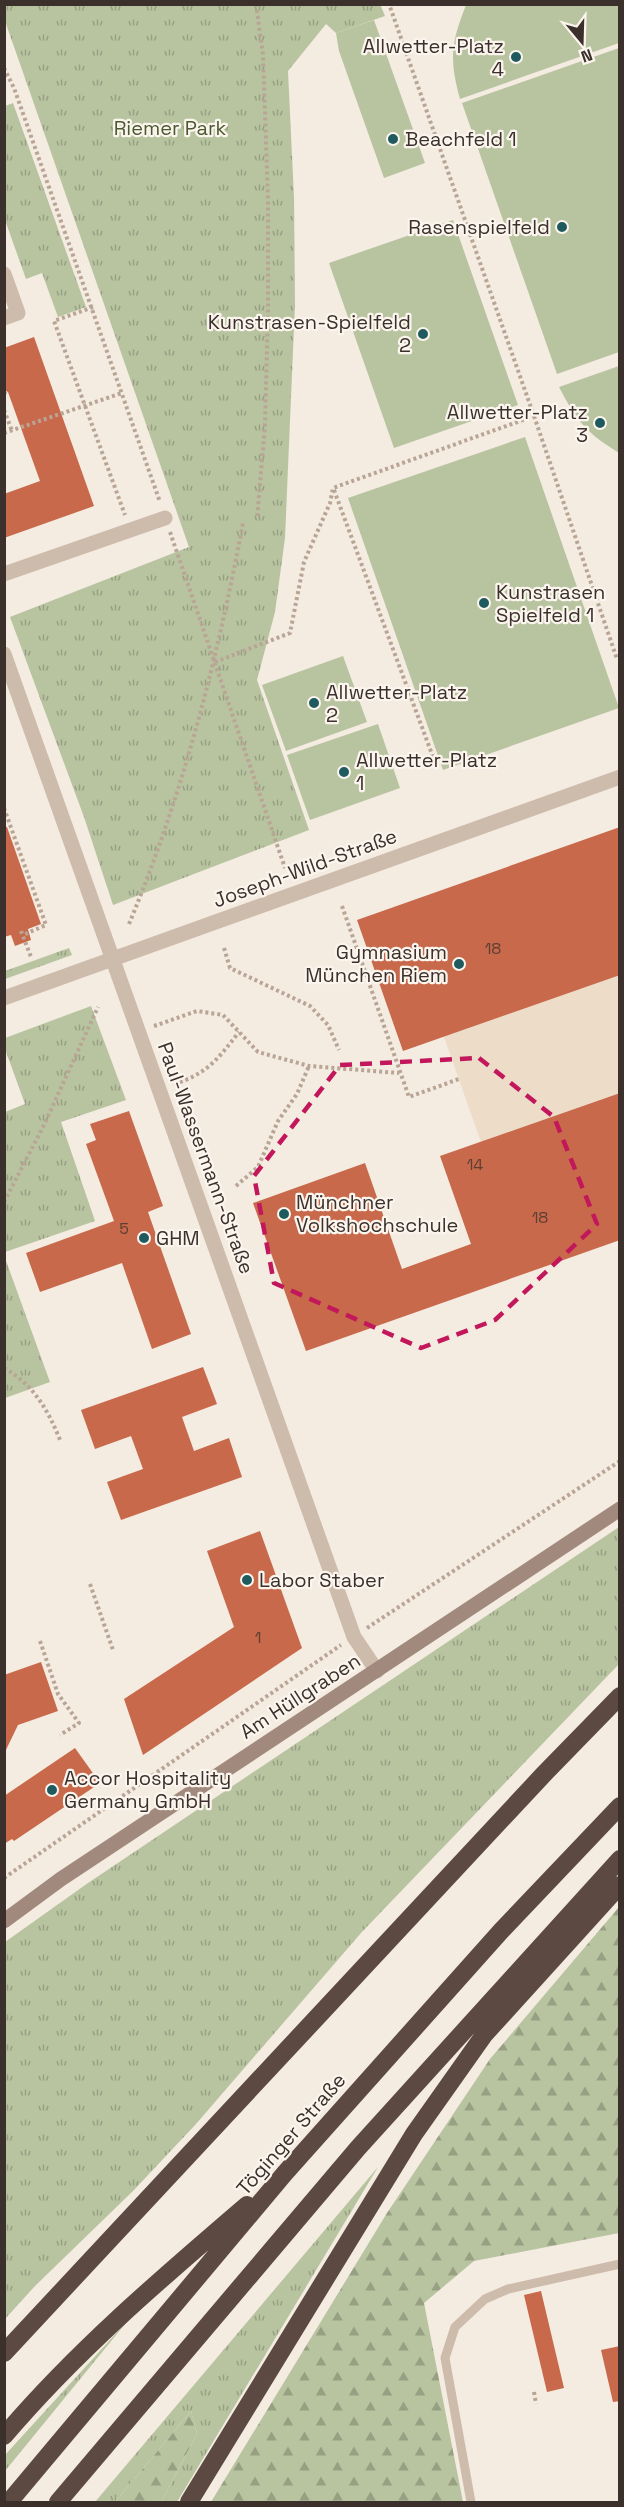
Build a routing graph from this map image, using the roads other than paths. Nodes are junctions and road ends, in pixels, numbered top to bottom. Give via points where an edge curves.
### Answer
1 (4, 274) edge
2 (4, 318) edge
3 (165, 518) road end
4 (4, 574) edge
5 (4, 654) edge
6 (620, 777) edge
7 (113, 960) junction
8 (4, 998) edge
9 (620, 1509) edge
10 (377, 1671) junction
11 (620, 1696) edge
12 (620, 1806) edge
13 (620, 1859) edge
14 (620, 1885) edge
15 (4, 1921) edge
16 (285, 2173) junction
17 (620, 2264) edge
18 (4, 2353) edge
19 (4, 2436) edge
20 (9, 2502) edge
21 (58, 2502) edge
22 (189, 2502) edge
23 (471, 2502) edge

1 - 2 street via 18,314
3 - 4 street
5 - 7 street, Paul-Wassermann-Straße
6 - 7 street, Joseph-Wild-Straße
7 - 8 street, Joseph-Wild-Straße
7 - 10 street, Paul-Wassermann-Straße via 354,1636
9 - 10 main road, Am Hüllgraben
10 - 15 main road, Am Hüllgraben via 61,1879
11 - 18 highway
12 - 16 highway, Töginger Straße via 501,1931
13 - 21 highway via 358,2148
14 - 22 highway via 484,2036 414,2134
16 - 19 highway via 79,2357
16 - 20 highway, Töginger Straße
17 - 23 lane via 508,2289 484,2299 454,2327 445,2358

